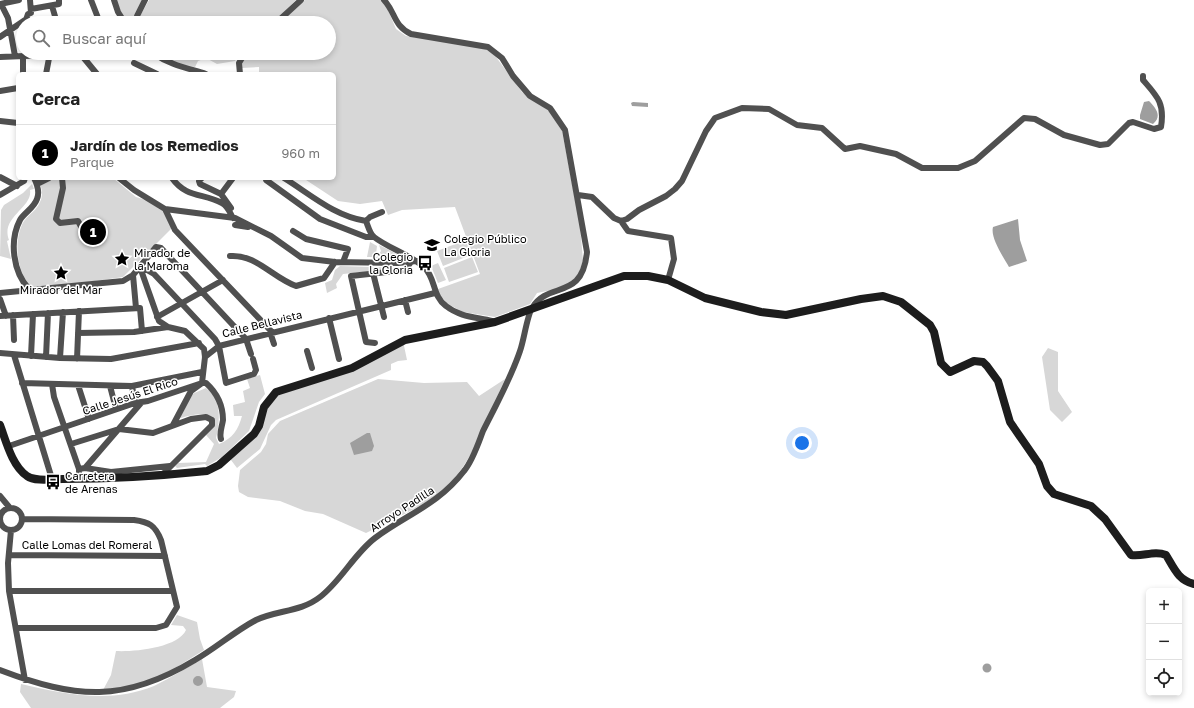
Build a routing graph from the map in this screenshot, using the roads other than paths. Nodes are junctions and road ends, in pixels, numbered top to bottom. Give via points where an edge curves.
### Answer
1 (19, 0) edge
2 (30, 0) edge
3 (59, 0) edge
4 (91, 0) edge
5 (145, 0) edge
6 (301, 0) edge
7 (384, 0) edge
8 (113, 1) edge
9 (0, 4) edge
10 (49, 4) edge
11 (30, 9) junction
12 (29, 16) edge
13 (54, 16) edge
14 (97, 16) edge
15 (121, 16) edge
16 (137, 16) edge
17 (284, 16) edge
18 (16, 27) edge
19 (11, 30) junction
20 (0, 37) edge
21 (15, 56) joint
22 (0, 57) edge
23 (23, 60) edge
24 (49, 60) edge
25 (85, 60) edge
26 (163, 60) edge
27 (241, 60) edge
28 (134, 63) dead end
29 (23, 72) edge
30 (47, 72) edge
31 (95, 72) edge
32 (153, 72) edge
33 (192, 72) edge
34 (240, 72) edge
35 (1143, 76) dead end
36 (16, 88) edge
37 (0, 91) edge
38 (0, 121) edge
39 (16, 123) edge
40 (0, 176) edge
41 (25, 180) edge
42 (62, 180) edge
43 (122, 180) edge
44 (174, 180) edge
45 (200, 180) edge
46 (232, 180) edge
47 (266, 180) edge
48 (287, 180) edge
49 (35, 181) edge
50 (17, 186) junction
51 (221, 194) junction
52 (0, 195) edge
53 (578, 195) junction
54 (165, 209) junction
55 (382, 212) dead end
56 (234, 221) junction
57 (366, 221) junction
58 (621, 221) junction
59 (293, 231) dead end
60 (373, 237) junction
61 (86, 240) dead end
62 (230, 256) dead end
63 (335, 262) junction
64 (343, 262) junction
65 (414, 262) junction
66 (139, 269) junction
67 (373, 273) junction
68 (133, 275) junction
69 (223, 280) junction
70 (668, 280) junction
71 (29, 289) junction
72 (202, 292) junction
73 (0, 293) edge
74 (435, 293) junction
75 (0, 299) edge
76 (405, 300) junction
77 (181, 303) junction
78 (382, 306) junction
79 (136, 308) junction
80 (531, 309) junction
81 (79, 311) junction
82 (359, 311) junction
83 (63, 312) junction
84 (408, 312) dead end
85 (48, 313) junction
86 (33, 314) junction
87 (13, 315) junction
88 (3, 316) edge
89 (156, 316) junction
90 (384, 317) dead end
91 (328, 318) junction
92 (495, 322) junction
93 (168, 327) junction
94 (142, 331) junction
95 (272, 332) junction
96 (78, 333) junction
97 (246, 339) junction
98 (14, 340) dead end
99 (375, 342) dead end
100 (200, 343) junction
101 (274, 344) dead end
102 (219, 346) junction
103 (307, 351) dead end
104 (0, 353) edge
105 (14, 355) junction
106 (30, 356) junction
107 (46, 357) junction
108 (205, 357) junction
109 (60, 358) junction
110 (77, 359) junction
111 (339, 359) dead end
112 (312, 368) dead end
113 (202, 372) junction
114 (22, 383) junction
115 (202, 383) junction
116 (52, 384) junction
117 (78, 385) junction
118 (110, 386) junction
119 (132, 386) junction
120 (138, 403) junction
121 (116, 409) junction
122 (89, 419) junction
123 (0, 425) edge
124 (173, 425) junction
125 (64, 428) junction
126 (119, 429) junction
127 (39, 436) junction
128 (221, 439) dead end
129 (71, 444) junction
130 (9, 446) junction
131 (170, 466) junction
132 (82, 468) junction
133 (162, 474) junction
134 (52, 479) junction
135 (79, 479) junction
136 (0, 496) edge
137 (10, 508) junction
138 (0, 514) edge
139 (23, 519) junction
140 (11, 530) junction
141 (9, 555) junction
142 (165, 556) junction
143 (1194, 584) edge
144 (9, 591) junction
145 (172, 591) junction
146 (16, 628) junction
147 (0, 670) edge
148 (25, 680) junction

1 - 9 street
2 - 11 street
3 - 10 street via 59,4
4 - 14 street
5 - 16 street
6 - 17 street
7 - 53 street via 391,7 395,20 402,30 411,34 488,47 502,58 525,90 550,108 565,130
8 - 15 street
9 - 19 street
10 - 11 street
10 - 13 street
11 - 12 street
18 - 19 street
19 - 20 street
19 - 21 street
21 - 22 street
23 - 29 street
24 - 30 street
25 - 31 street
26 - 33 street
27 - 34 street
28 - 32 street
35 - 58 street via 1143,80 1159,98 1163,116 1161,126 1154,129 1133,122 1108,144 1100,145 1064,135 1035,119 1024,118 975,161 958,168 922,168 896,154 860,146 845,149 822,128 796,125 769,109 742,108 715,118 682,181 675,189
36 - 37 street
38 - 39 street
40 - 50 street
41 - 50 street
42 - 61 street via 63,188 56,219 60,224 78,221
43 - 54 street
44 - 56 street via 186,192 222,203
45 - 51 street via 200,184
46 - 51 street
47 - 60 street via 320,219 366,238
48 - 57 street via 325,206
49 - 71 street via 37,199 21,219 15,233 13,249 21,277
50 - 52 street
51 - 56 street via 233,211
53 - 58 street via 592,197 614,218
53 - 80 street via 587,252 586,268 568,288 544,297
54 - 56 street
54 - 69 street via 175,230
55 - 57 street
56 - 63 street via 255,228 302,258
57 - 60 street
58 - 70 street via 628,231 671,238 674,259
59 - 64 street via 306,239 348,249
60 - 65 street
62 - 63 street via 236,255 251,260 296,286 324,278
63 - 64 street
64 - 65 street
65 - 67 street via 405,270
65 - 74 street via 428,270
66 - 68 street
66 - 72 street via 156,247 161,248
66 - 77 street via 154,274
66 - 89 street
67 - 78 street
67 - 82 street via 351,276
68 - 71 street via 114,283
68 - 79 street
69 - 72 street
69 - 95 street
70 - 80 street via 648,276 624,276
70 - 143 street via 705,298 761,312 786,315 883,296 901,302 930,325 943,367 950,372 974,362 983,362 987,366 998,381 1010,422 1039,464 1047,486 1054,494 1091,506 1105,519 1131,555 1158,552 1166,555 1175,572 1185,582
71 - 73 street
72 - 77 street
72 - 97 street
74 - 76 street, Calle Bellavista
74 - 92 street via 445,305 463,316
75 - 88 street
76 - 78 street, Calle Bellavista
76 - 84 street
77 - 89 street
77 - 102 street
78 - 82 street, Calle Bellavista
78 - 90 street
79 - 81 street
79 - 94 street via 140,308
80 - 92 street
80 - 148 street, Arroyo Padilla via 520,353 466,469 445,493 428,506 374,539 320,597 302,608 257,620 164,677 134,687 113,692 88,693
81 - 83 street
81 - 96 street
82 - 91 street, Calle Bellavista
82 - 99 street via 366,342
83 - 85 street
83 - 109 street
85 - 86 street
85 - 107 street
86 - 87 street
86 - 106 street
87 - 88 street
87 - 98 street
89 - 93 street
91 - 95 street, Calle Bellavista
91 - 111 street
92 - 133 street via 405,340 352,368 276,392 264,407 254,434 219,465 207,471
93 - 94 street
93 - 100 street via 186,331
94 - 96 street
95 - 97 street, Calle Bellavista
95 - 101 street
96 - 110 street
97 - 102 street, Calle Bellavista
97 - 102 street via 256,370 254,374 226,383
100 - 108 street
100 - 110 street via 111,359
102 - 108 street, Calle Bellavista
103 - 112 street
104 - 105 street
105 - 106 street
105 - 114 street
106 - 107 street
107 - 109 street
108 - 113 street
109 - 110 street
113 - 115 street
113 - 119 street
114 - 116 street
114 - 127 street
115 - 120 street, Calle Jesús El Rico
115 - 124 street via 190,391
115 - 128 street via 206,383 216,393 220,404 223,419
116 - 117 street
116 - 125 street
117 - 118 street
117 - 122 street
118 - 119 street
118 - 121 street
119 - 120 street
120 - 121 street, Calle Jesús El Rico
120 - 126 street
121 - 122 street, Calle Jesús El Rico
122 - 125 street, Calle Jesús El Rico
123 - 130 street
124 - 126 street via 153,434
124 - 131 street via 206,417 212,420 212,424
125 - 127 street, Calle Jesús El Rico
125 - 129 street
126 - 129 street
126 - 132 street
127 - 130 street, Calle Jesús El Rico
127 - 134 street
129 - 132 street
130 - 134 street via 21,471 28,477
131 - 132 street via 111,472
131 - 133 street
132 - 135 street
133 - 135 street via 116,479
134 - 135 street
136 - 137 street
137 - 138 street
137 - 139 street via 18,509
138 - 140 street via 2,525
139 - 140 street via 18,528
139 - 142 street via 144,521 152,524 157,530
140 - 141 street
141 - 142 street, Calle Lomas del Romeral
141 - 144 street
142 - 145 street
144 - 145 street
144 - 146 street
145 - 146 street via 177,607 166,626
146 - 148 street
147 - 148 street, Arroyo Padilla

